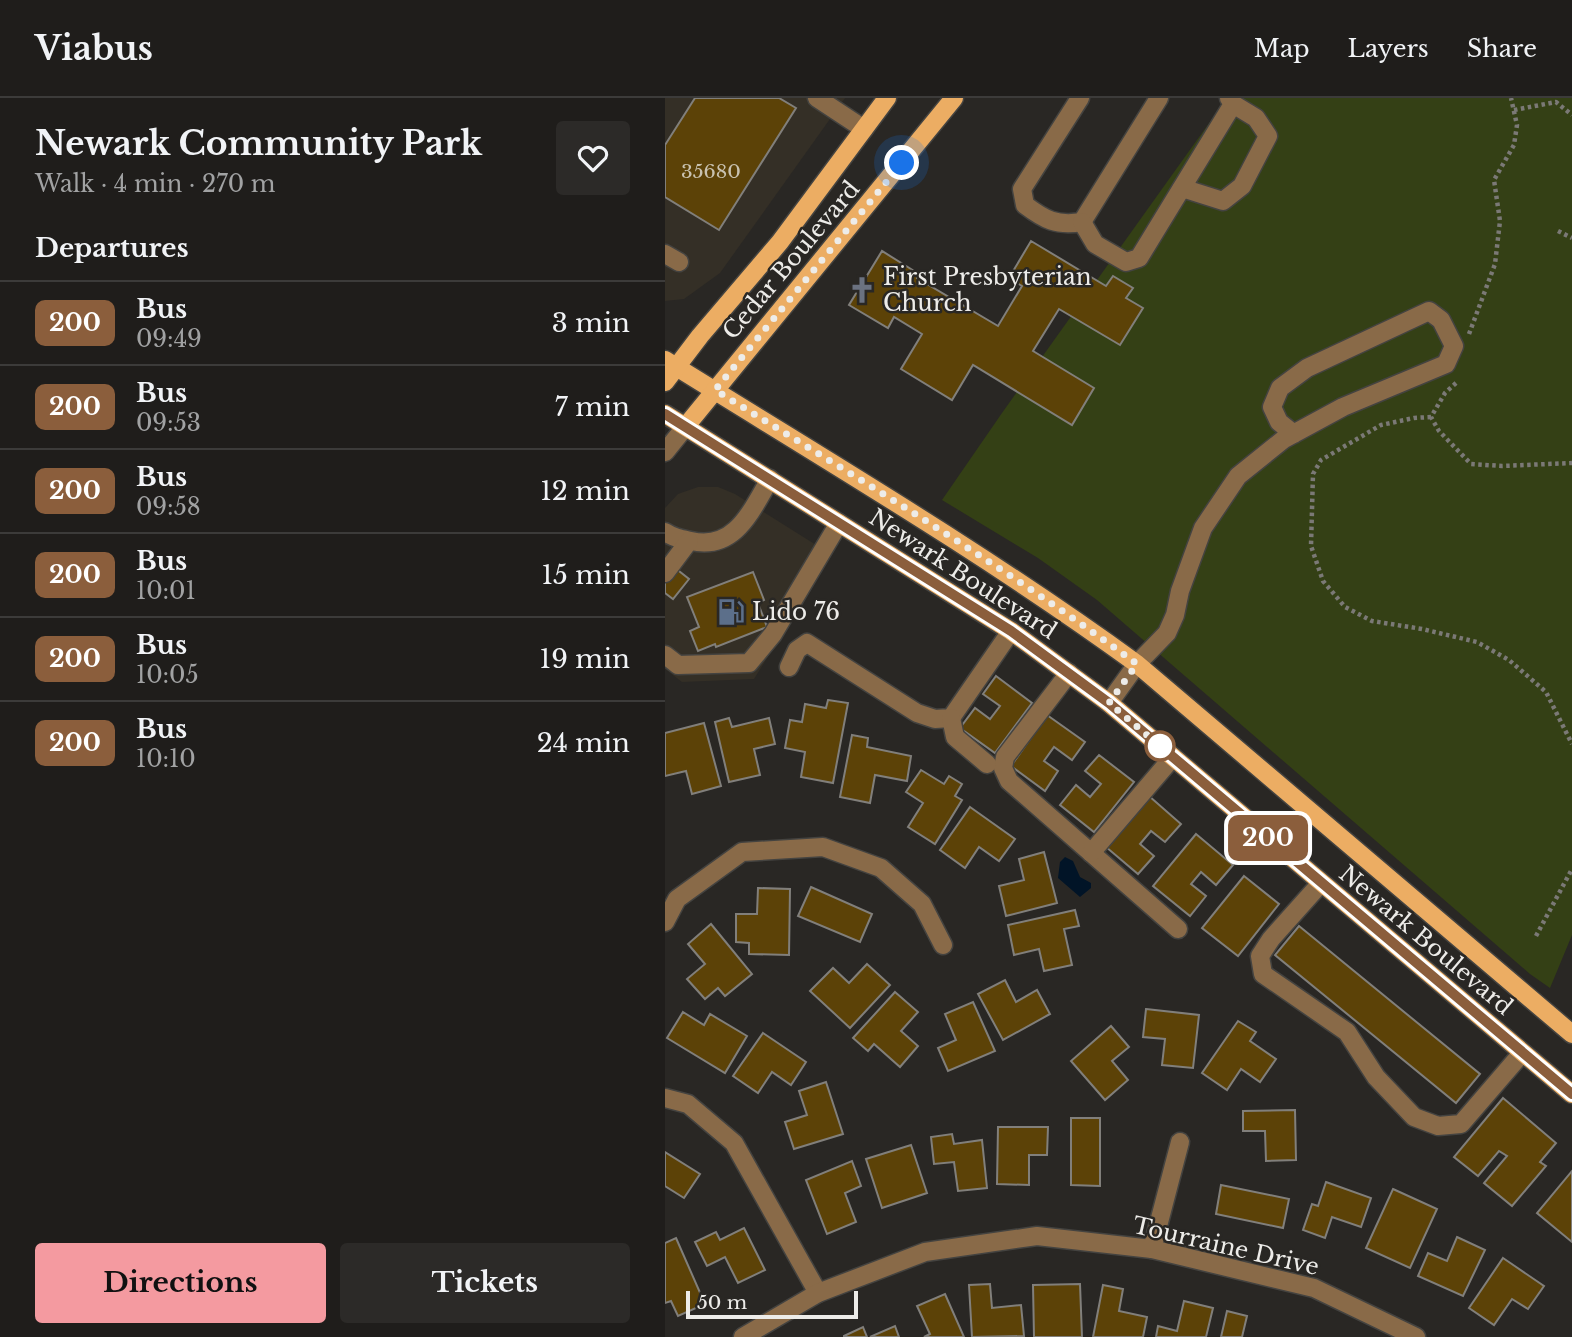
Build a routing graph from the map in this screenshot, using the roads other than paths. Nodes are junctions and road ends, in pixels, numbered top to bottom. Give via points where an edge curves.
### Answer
1 (817, 98) edge
2 (887, 98) edge
3 (954, 98) edge
4 (1080, 98) edge
5 (1159, 98) edge
6 (1231, 101) edge
7 (864, 129) junction
8 (1182, 188) junction
9 (1082, 222) junction
10 (671, 363) edge
11 (665, 382) edge
12 (715, 390) junction
13 (665, 414) edge
14 (686, 426) junction
15 (1294, 434) junction
16 (665, 452) edge
17 (770, 479) junction
18 (839, 523) junction
19 (665, 532) edge
20 (689, 541) junction
21 (665, 573) edge
22 (1011, 631) junction
23 (671, 660) edge
24 (1137, 664) junction
25 (789, 667) dead end
26 (1069, 673) junction
27 (1109, 703) junction
28 (951, 718) junction
29 (1173, 757) junction
30 (987, 764) dead end
31 (1091, 853) junction
32 (1321, 883) junction
33 (665, 922) edge
34 (1178, 929) dead end
35 (943, 945) dead end
36 (1572, 1034) edge
37 (1523, 1053) junction
38 (1572, 1094) edge
39 (665, 1098) edge
40 (1180, 1142) dead end
41 (1152, 1249) junction
42 (818, 1293) junction
43 (743, 1337) edge
44 (1416, 1337) edge

1 - 7 street
2 - 7 main road, Cedar Boulevard
3 - 12 main road, Cedar Boulevard
4 - 9 street via 1022,189 1025,205 1043,218 1065,225
5 - 9 street
6 - 8 street
6 - 8 street via 1256,118 1268,136 1242,186 1223,201
7 - 10 main road, Cedar Boulevard via 780,242
8 - 9 street via 1139,258 1126,262 1095,244
10 - 11 main road, Cedar Boulevard
10 - 12 main road, Newark Boulevard
12 - 14 main road, Cedar Boulevard
12 - 24 main road, Newark Boulevard via 971,550
13 - 14 main road, Newark Boulevard
14 - 16 street, Cedar Boulevard
14 - 17 main road, Newark Boulevard
15 - 15 street via 1343,407 1447,364 1454,346 1441,320 1429,311 1307,368 1289,381 1280,388 1272,407 1279,422
15 - 24 street via 1238,477 1203,528 1167,633
17 - 18 main road, Newark Boulevard
17 - 20 street via 745,521 723,540
18 - 22 main road, Newark Boulevard
18 - 23 street via 773,634 749,663
19 - 20 street
20 - 21 street
22 - 26 main road, Newark Boulevard
22 - 28 street
24 - 27 street
24 - 36 main road, Newark Boulevard
25 - 28 street via 797,650 807,643 918,713
26 - 27 main road, Newark Boulevard
26 - 31 street via 1005,757 1003,768 1009,781
27 - 29 main road, Newark Boulevard
28 - 30 street via 955,737
29 - 31 street
29 - 32 main road, Newark Boulevard
31 - 34 street
32 - 37 main road, Newark Boulevard
32 - 37 street via 1260,956 1263,974 1347,1032 1376,1077 1414,1117 1438,1126 1461,1124
33 - 35 street via 677,899 743,852 823,847 881,868 922,904
37 - 38 main road, Newark Boulevard
39 - 42 street via 688,1104 734,1143
40 - 41 street
41 - 42 street, Tourraine Drive via 1037,1236 925,1252
41 - 44 street, Tourraine Drive via 1314,1289
42 - 43 street, Tourraine Drive

